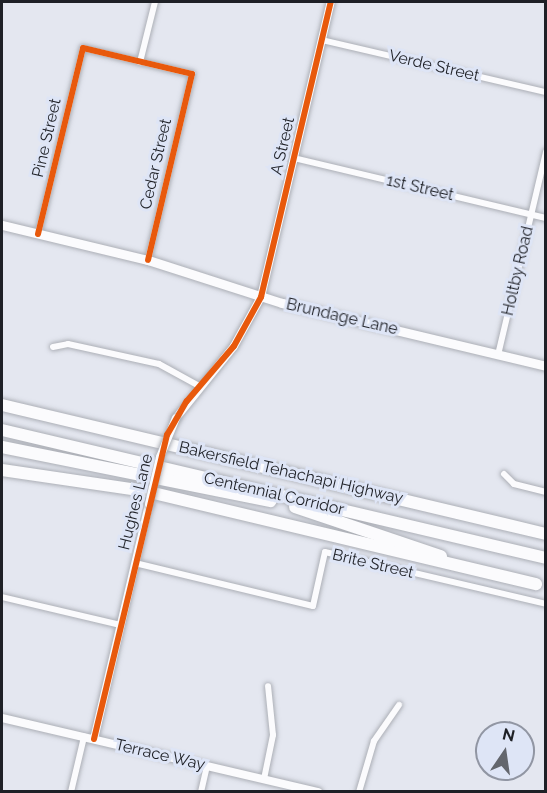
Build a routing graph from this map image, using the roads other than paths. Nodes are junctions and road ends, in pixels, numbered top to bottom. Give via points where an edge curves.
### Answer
1 (155, 2) edge
2 (331, 2) edge
3 (322, 40) junction
4 (140, 62) junction
5 (546, 92) edge
6 (546, 152) edge
7 (294, 158) junction
8 (531, 214) junction
9 (546, 218) edge
10 (2, 225) edge
11 (39, 234) junction
12 (147, 260) junction
13 (261, 297) junction
14 (53, 347) dead end
15 (498, 355) junction
16 (546, 366) edge
17 (199, 386) junction
18 (2, 405) edge
19 (2, 430) edge
20 (2, 447) edge
21 (2, 470) edge
22 (504, 474) dead end
23 (546, 492) edge
24 (295, 507) junction
25 (546, 534) edge
26 (546, 558) edge
27 (135, 563) junction
28 (541, 585) edge
29 (2, 597) edge
30 (546, 604) edge
31 (120, 625) junction
32 (268, 686) dead end
33 (399, 705) dead end
34 (2, 718) edge
35 (84, 737) junction
36 (94, 739) junction
37 (207, 766) junction
38 (264, 779) junction
39 (71, 792) edge
40 (201, 792) edge
41 (318, 792) edge
42 (359, 792) edge

1 - 4 street
2 - 3 street, A Street
3 - 5 street, Verde Street
3 - 7 street, A Street
4 - 11 street, Pine Street via 82,48
4 - 12 street, Cedar Street via 192,74
6 - 8 street, Holtby Road
7 - 8 street, 1st Street
7 - 13 street, A Street
8 - 9 street, 1st Street
8 - 15 street, Holtby Road
10 - 11 main road, Brundage Lane
11 - 12 main road, Brundage Lane
12 - 13 main road, Brundage Lane
13 - 15 main road, Brundage Lane
13 - 17 street, Hughes Lane via 234,346
14 - 17 street via 68,344 159,364
15 - 16 main road, Brundage Lane
17 - 27 street, Hughes Lane, bridge via 176,418 160,457
18 - 25 highway, Bakersfield Tehachapi Highway
19 - 26 highway, Centennial Corridor
20 - 24 highway
21 - 28 highway via 145,491
22 - 23 street via 514,484
24 - 26 highway
24 - 28 highway via 378,537
27 - 30 street, Brite Street via 312,606 325,552
27 - 31 street, Hughes Lane
29 - 31 street
31 - 36 street, Hughes Lane
32 - 38 street via 273,735
33 - 42 street via 374,741
34 - 35 street, Terrace Way
35 - 36 street, Terrace Way
35 - 39 street
36 - 37 street, Terrace Way
37 - 38 street, Terrace Way
37 - 40 street
38 - 41 street, Terrace Way

